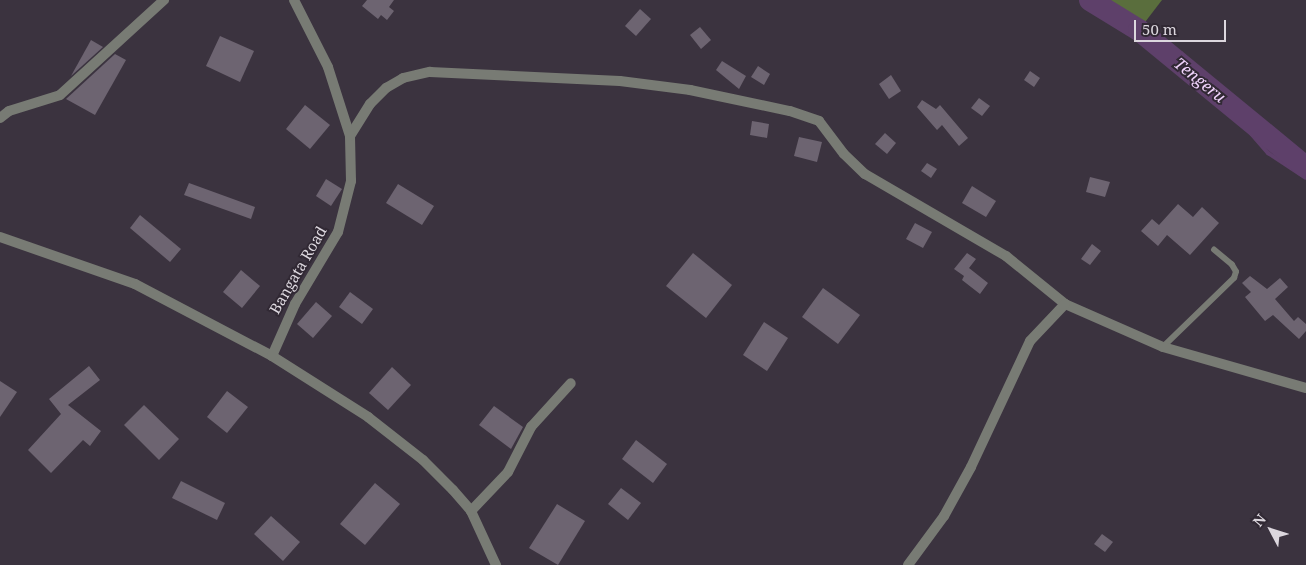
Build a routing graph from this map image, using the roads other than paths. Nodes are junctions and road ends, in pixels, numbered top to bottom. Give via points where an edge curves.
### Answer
1 (164, 0) edge
2 (294, 0) edge
3 (0, 118) edge
4 (350, 136) junction
5 (0, 237) edge
6 (1214, 250) dead end
7 (1065, 304) junction
8 (1163, 347) junction
9 (272, 356) junction
10 (570, 383) dead end
11 (1306, 388) edge
12 (471, 511) junction
13 (496, 565) edge
14 (908, 565) edge

1 - 3 street via 60,95 9,111
2 - 4 street, Bangata Road via 328,67
4 - 7 street via 370,104 386,88 403,78 430,72 611,80 753,102 814,118 865,174 1006,256
4 - 9 street, Bangata Road via 351,181 338,232 294,304
5 - 9 street via 135,284
6 - 8 lane via 1232,265 1236,272 1234,278
7 - 8 street
7 - 14 street via 1030,341 971,467 944,516
8 - 11 street
9 - 12 street via 368,417 423,460
10 - 12 street via 530,427 508,472
12 - 13 street

